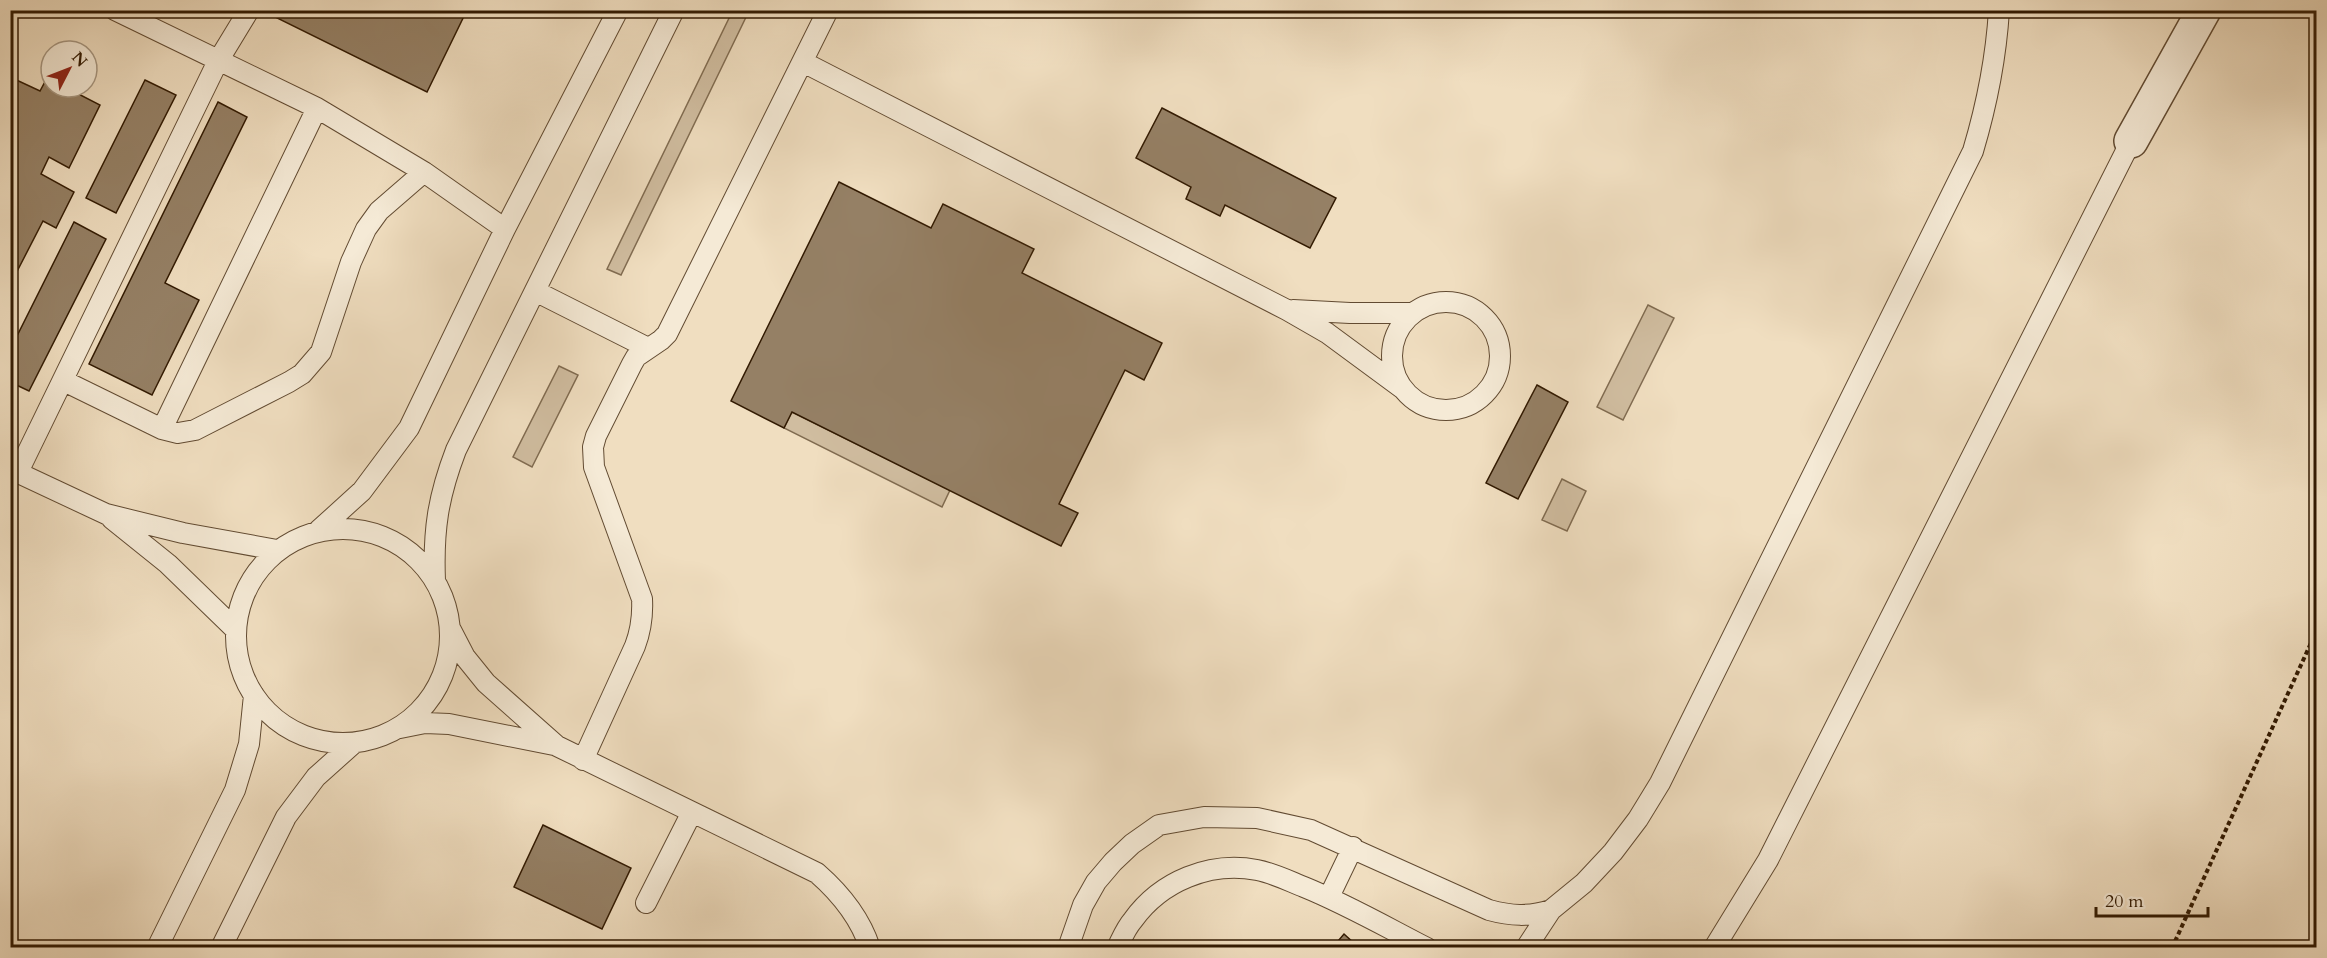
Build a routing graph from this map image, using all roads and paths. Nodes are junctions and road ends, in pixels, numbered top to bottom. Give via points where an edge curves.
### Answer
1 (115, 10) edge
2 (249, 10) edge
3 (618, 10) edge
4 (674, 10) edge
5 (828, 10) edge
6 (1999, 10) edge
7 (2204, 10) edge
8 (219, 61) junction
9 (803, 62) junction
10 (317, 108) junction
11 (2131, 141) joint
12 (424, 172) junction
13 (505, 229) junction
14 (535, 291) junction
15 (1287, 310) junction
16 (1413, 313) junction
17 (648, 348) junction
18 (64, 381) junction
19 (1403, 389) junction
20 (162, 429) junction
21 (14, 470) edge
22 (106, 514) junction
23 (319, 530) junction
24 (277, 550) junction
25 (435, 580) junction
26 (236, 630) junction
27 (451, 630) junction
28 (2316, 632) edge
29 (254, 695) junction
30 (398, 729) junction
31 (354, 743) junction
32 (557, 746) junction
33 (583, 760) junction
34 (692, 812) junction
35 (1353, 847) junction
36 (1329, 897) junction
37 (646, 903) dead end
38 (1551, 910) junction
39 (156, 948) edge
40 (220, 948) edge
41 (870, 948) edge
42 (1068, 948) edge
43 (1117, 948) edge
44 (1427, 948) edge
45 (1526, 948) edge
46 (1714, 948) edge
47 (2172, 948) edge

1 - 8 lane
2 - 8 lane
3 - 13 lane
4 - 14 lane
5 - 9 lane
6 - 38 lane via 1993,75 1973,151 1660,783 1613,852
7 - 11 street
8 - 10 lane
8 - 18 lane
9 - 15 lane
9 - 17 lane via 666,334
10 - 12 lane
10 - 20 lane
11 - 46 lane via 1768,860
12 - 13 lane
12 - 20 lane via 379,211 366,229 321,352 312,364 290,382 195,430 178,433
13 - 23 lane via 409,428 362,491
14 - 17 lane
14 - 25 lane via 456,450 443,487 435,532
15 - 16 lane
15 - 19 lane via 1337,340
16 - 19 lane via 1394,341 1395,374
16 - 19 lane via 1428,304 1445,302 1477,311 1490,323 1501,355 1491,387 1464,407 1448,411 1431,408
17 - 33 lane via 632,364 593,447 594,467 642,599 643,615 635,646
18 - 20 lane
18 - 21 lane
21 - 22 lane
22 - 24 lane
22 - 26 lane via 168,564
23 - 24 lane
23 - 25 lane via 364,530 385,537 422,562
24 - 26 lane via 247,585
25 - 27 lane via 446,604
26 - 29 lane via 243,675
27 - 30 lane via 443,676 432,697
27 - 32 lane via 465,657 486,683
28 - 47 path
29 - 31 lane via 280,723 298,733 315,740
29 - 39 lane via 249,744 235,790
30 - 31 lane
30 - 32 lane via 425,723 449,724
31 - 40 lane via 316,777 291,810
32 - 33 lane
33 - 34 lane
34 - 37 lane
34 - 41 lane via 817,873 838,891 854,913
35 - 36 lane
35 - 38 lane via 1489,910 1534,916
35 - 42 lane via 1311,830 1257,818 1204,817 1160,825 1131,844 1096,882
36 - 43 lane via 1258,870 1205,870 1158,894 1133,919
36 - 44 lane
38 - 45 lane

